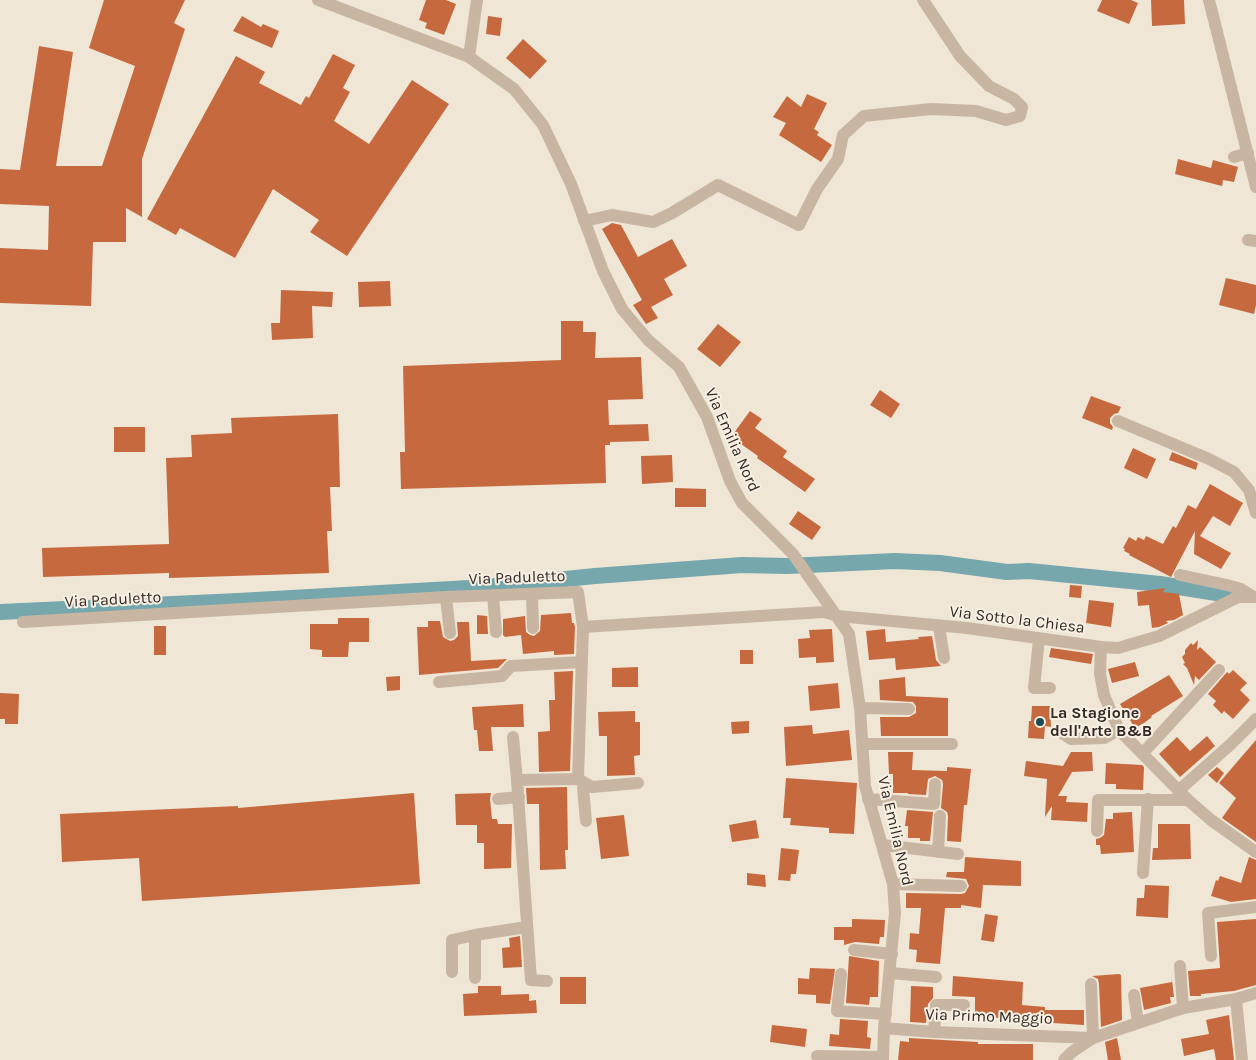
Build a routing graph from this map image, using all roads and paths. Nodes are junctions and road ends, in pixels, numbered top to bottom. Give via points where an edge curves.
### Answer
1 (318, 0) edge
2 (477, 0) edge
3 (923, 0) edge
4 (1208, 0) edge
5 (469, 57) junction
6 (1251, 155) edge
7 (1234, 157) dead end
8 (1256, 187) edge
9 (584, 221) junction
10 (1118, 422) dead end
11 (1256, 514) edge
12 (1180, 576) dead end
13 (532, 594) junction
14 (493, 595) junction
15 (446, 597) junction
16 (1256, 597) edge
17 (838, 616) junction
18 (23, 622) dead end
19 (939, 626) junction
20 (533, 628) dead end
21 (583, 628) junction
22 (496, 632) dead end
23 (450, 633) dead end
24 (1039, 639) junction
25 (1101, 647) junction
26 (944, 658) dead end
27 (582, 662) junction
28 (1219, 670) dead end
29 (439, 682) dead end
30 (1050, 688) dead end
31 (860, 708) junction
32 (909, 709) dead end
33 (1256, 719) edge
34 (1119, 730) junction
35 (1062, 733) dead end
36 (513, 737) dead end
37 (863, 744) junction
38 (952, 744) dead end
39 (1143, 753) junction
40 (517, 780) junction
41 (582, 782) junction
42 (638, 783) dead end
43 (936, 784) dead end
44 (1178, 791) junction
45 (519, 797) junction
46 (498, 799) dead end
47 (1148, 799) junction
48 (868, 800) junction
49 (1188, 800) junction
50 (940, 816) dead end
51 (586, 821) dead end
52 (1097, 831) dead end
53 (883, 845) junction
54 (938, 852) junction
55 (1256, 852) edge
56 (958, 854) dead end
57 (1143, 873) dead end
58 (893, 884) junction
59 (961, 886) dead end
60 (1256, 907) edge
61 (528, 927) junction
62 (475, 935) junction
63 (854, 950) dead end
64 (892, 954) junction
65 (1211, 956) dead end
66 (1180, 966) dead end
67 (452, 972) dead end
68 (890, 973) junction
69 (841, 974) dead end
70 (936, 977) dead end
71 (475, 978) dead end
72 (547, 981) dead end
73 (1091, 984) dead end
74 (1256, 993) edge
75 (1134, 995) dead end
76 (1236, 999) junction
77 (964, 1005) dead end
78 (1183, 1008) junction
79 (886, 1014) junction
80 (1138, 1023) junction
81 (884, 1028) junction
82 (934, 1032) junction
83 (1093, 1038) junction
84 (817, 1056) dead end
85 (883, 1059) edge
86 (1064, 1060) edge
87 (1242, 1060) edge

1 - 5 street, Via Emilia Nord
2 - 5 street
3 - 9 street via 960,56 989,86 1014,99 1022,107 1020,116 1006,120 976,111 931,109 864,116 843,135 838,159 817,189 799,225 718,185 653,222 612,215
4 - 6 street
5 - 9 street, Via Emilia Nord via 514,89 543,125 571,184
6 - 7 street
6 - 8 street
9 - 17 street, Via Emilia Nord via 622,309 648,340 679,367 707,417 742,503 793,554
10 - 11 street via 1234,472 1249,490
12 - 16 street via 1227,585
13 - 14 street, Via Paduletto
13 - 20 street
13 - 21 street, Via Paduletto via 578,592
14 - 15 street, Via Paduletto
14 - 22 street
15 - 18 street, Via Paduletto
15 - 23 street
16 - 25 street via 1238,597 1159,636 1118,648
17 - 19 street, Via Sotto la Chiesa
17 - 21 street, Via Sotto la Chiesa via 824,612
17 - 31 street, Via Emilia Nord via 849,634
19 - 24 street, Via Sotto la Chiesa
19 - 26 street
21 - 27 street, Via Paduletto
24 - 25 street, Via Sotto la Chiesa
24 - 30 street via 1034,688
25 - 34 street, Via Sotto la Chiesa via 1100,674 1104,694
27 - 29 street via 511,666 502,676
27 - 41 street, Via Paduletto
28 - 39 street
31 - 32 street
31 - 37 street, Via Emilia Nord
33 - 44 street
34 - 35 street via 1104,738 1071,739
34 - 39 street, Via Sotto la Chiesa
36 - 40 street
37 - 38 street
37 - 48 street, Via Emilia Nord
39 - 44 street, Via Sotto la Chiesa
40 - 41 street
40 - 45 street
41 - 42 street via 592,787
41 - 51 street, Via Paduletto
43 - 48 street via 934,804
44 - 49 street, Via Sotto la Chiesa
45 - 46 street
45 - 61 street
47 - 49 street
47 - 52 street via 1098,800
47 - 57 street
48 - 53 street, Via Emilia Nord
49 - 55 street, Via Sotto la Chiesa via 1210,820
50 - 54 street
53 - 54 street
53 - 58 street, Via Emilia Nord
54 - 56 street
58 - 59 street
58 - 64 street, Via Emilia Nord
60 - 65 street via 1208,913
61 - 62 street
61 - 72 street via 531,980
62 - 67 street via 452,940
62 - 71 street
63 - 64 street
64 - 68 street, Via Emilia Nord
66 - 78 street
68 - 70 street
68 - 79 street, Via Emilia Nord
69 - 79 street via 837,1011
73 - 83 street
74 - 76 street, Via Primo Maggio
75 - 80 street
76 - 78 street, Via Primo Maggio
76 - 87 street
77 - 82 street via 936,1005
78 - 80 street, Via Primo Maggio
79 - 81 street, Via Emilia Nord
80 - 83 street, Via Primo Maggio
81 - 82 street, Via Primo Maggio
81 - 85 street, Via Emilia Nord
82 - 83 street, Via Primo Maggio
83 - 86 street, Via Primo Maggio
84 - 85 street

